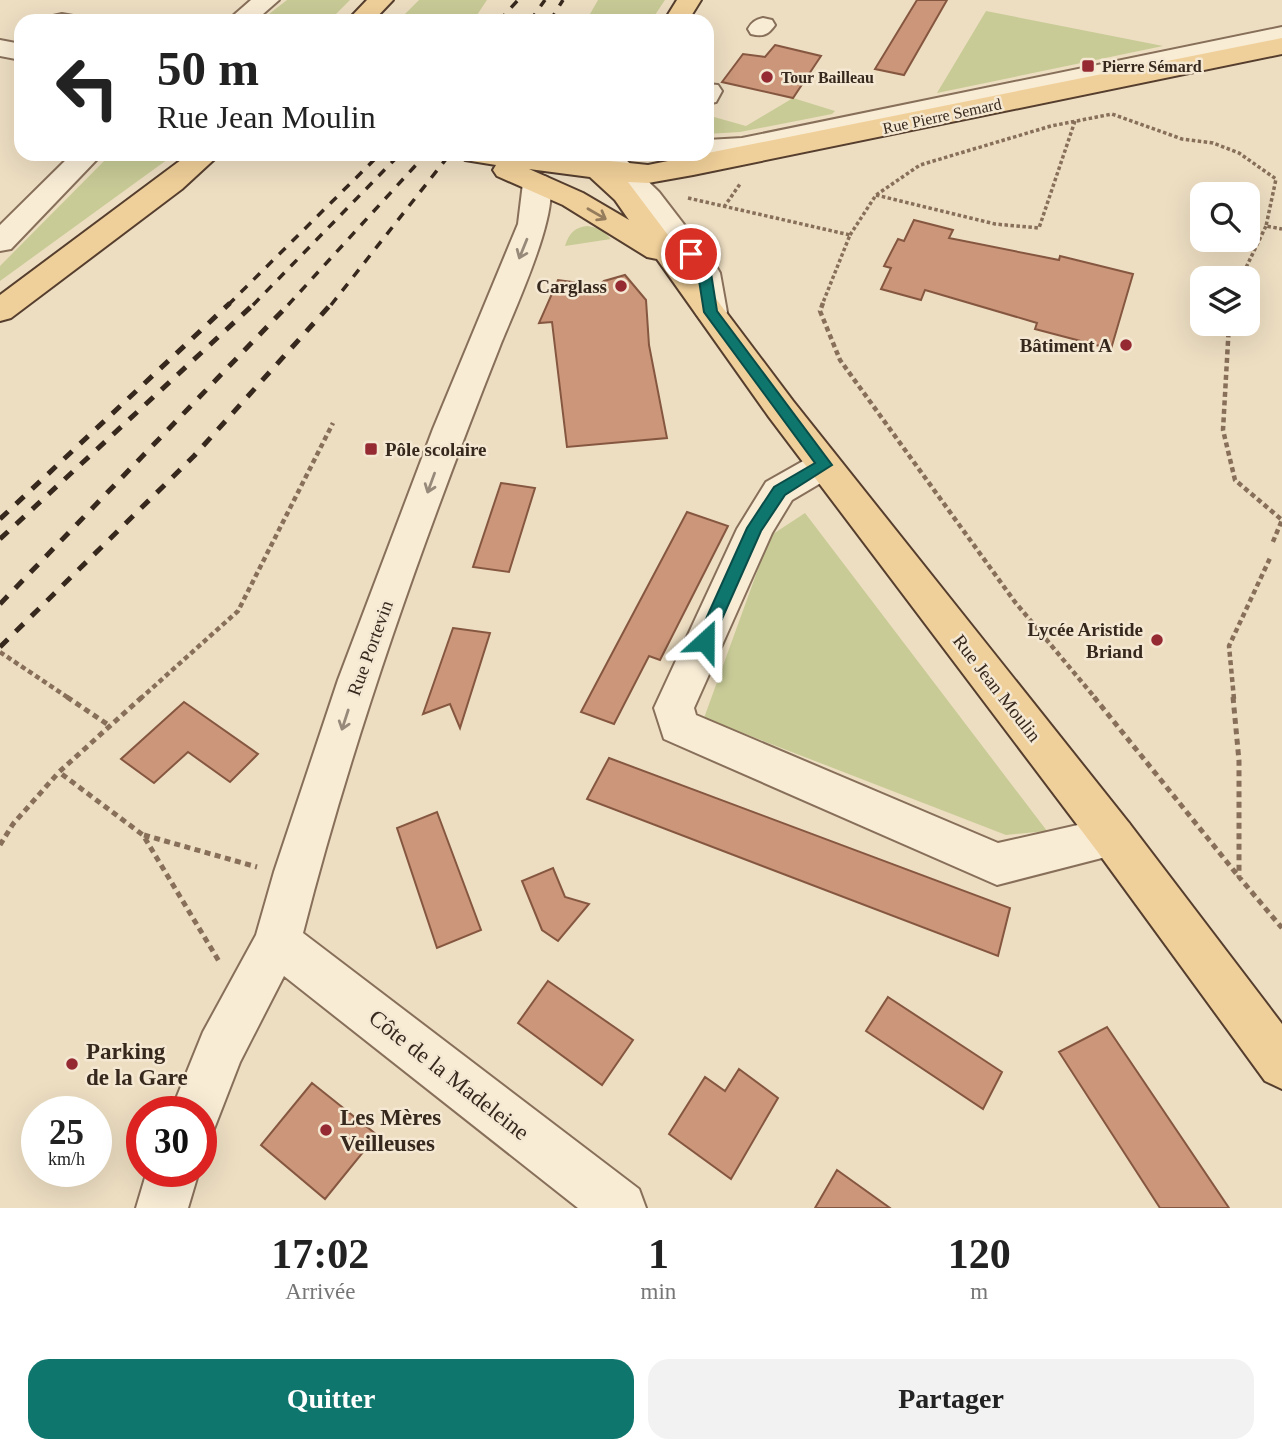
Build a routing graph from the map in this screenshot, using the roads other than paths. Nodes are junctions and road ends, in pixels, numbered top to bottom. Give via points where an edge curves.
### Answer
1 (267, 0) edge
2 (381, 0) edge
3 (248, 14) edge
4 (366, 14) edge
5 (1282, 35) edge
6 (1282, 46) edge
7 (714, 148) edge
8 (81, 161) edge
9 (198, 161) edge
10 (214, 161) edge
11 (485, 161) edge
12 (538, 161) edge
13 (619, 170) edge
14 (172, 183) junction
15 (537, 183) junction
16 (0, 242) edge
17 (668, 256) junction
18 (0, 311) edge
19 (711, 312) junction
20 (824, 465) junction
21 (1113, 837) junction
22 (277, 942) junction
23 (1282, 1064) edge
24 (202, 1096) edge
25 (168, 1187) edge
26 (162, 1208) edge
27 (620, 1208) edge

1 - 3 street
2 - 4 main road
5 - 7 street via 742,146
6 - 13 main road, Rue Pierre Semard via 693,167
8 - 16 street
9 - 14 main road
10 - 14 main road
11 - 15 main road, Rue Jean Moulin
12 - 13 main road, Rue Pierre Semard
13 - 17 main road, Rue Jean Moulin
13 - 19 street, Rue Jean Moulin via 705,273
14 - 18 main road
15 -> 17 main road, Rue Jean Moulin
15 -> 22 street, Rue Portevin via 533,224 450,429 372,642
17 - 19 main road, Rue Jean Moulin
19 - 20 main road, Rue Jean Moulin
20 - 21 main road, Rue Jean Moulin
20 - 21 street via 779,491 755,528 674,708 679,726 997,864
21 - 23 main road, Rue Jean Moulin
22 - 24 street, Rue Portevin via 220,1049
22 - 27 street, Côte de la Madeleine
25 - 26 street

